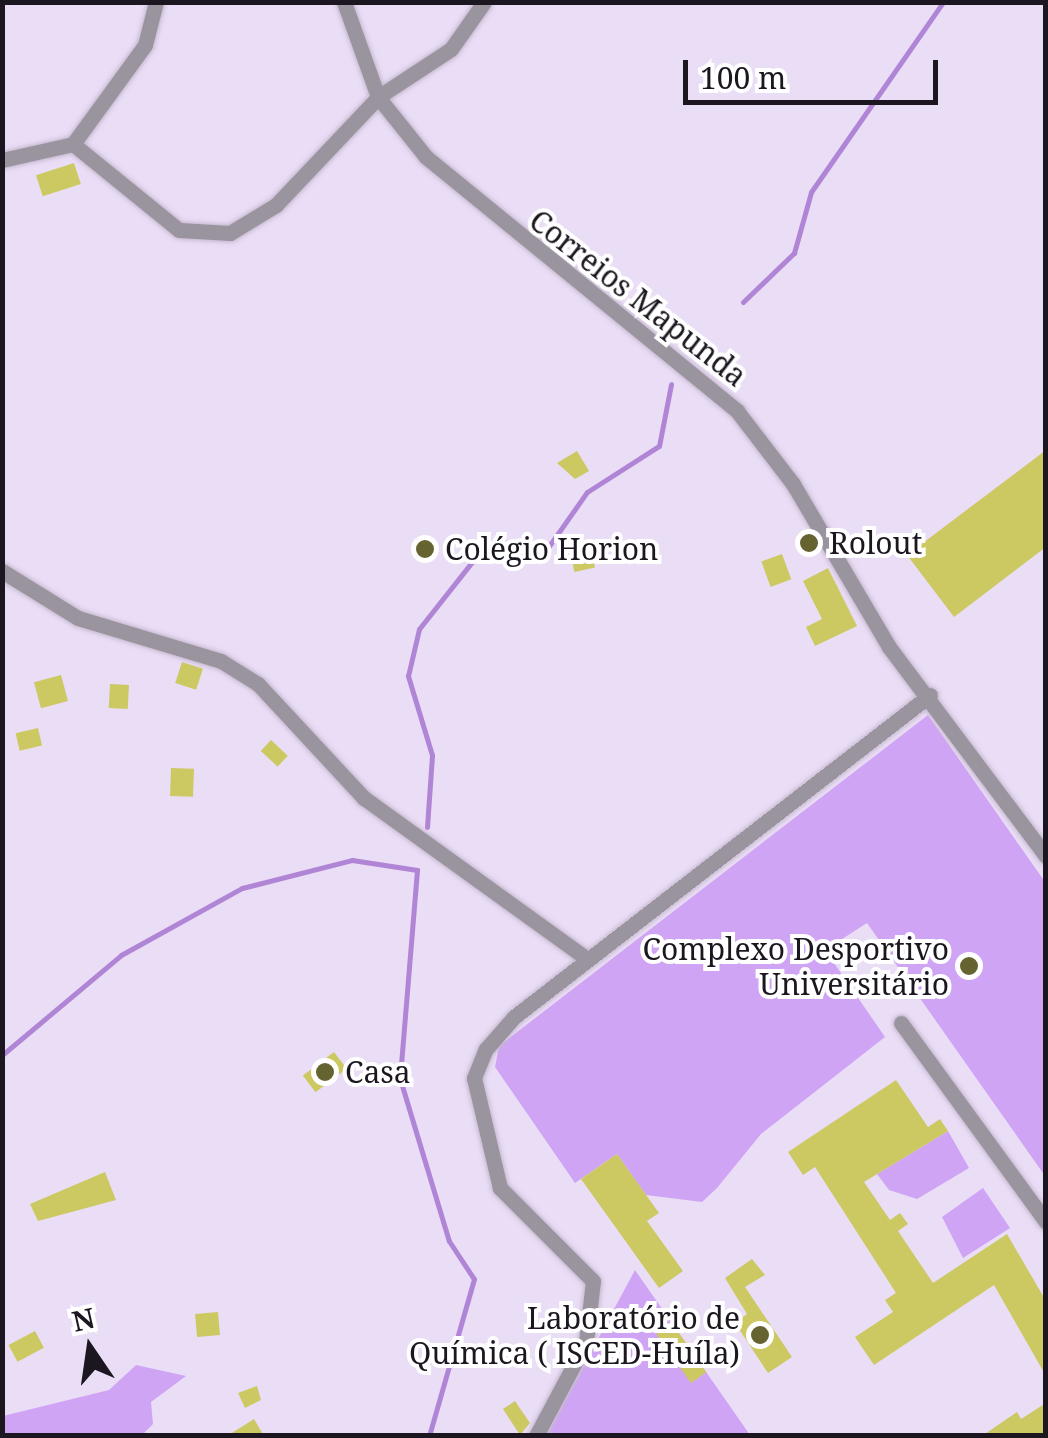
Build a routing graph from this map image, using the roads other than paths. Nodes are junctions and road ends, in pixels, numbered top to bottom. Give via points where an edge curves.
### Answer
1 (156, 2) edge
2 (344, 2) edge
3 (484, 2) edge
4 (378, 97) junction
5 (74, 144) junction
6 (2, 160) edge
7 (2, 571) edge
8 (930, 695) junction
9 (1046, 856) edge
10 (588, 959) junction
11 (901, 1023) dead end
12 (1046, 1222) edge
13 (536, 1436) edge

1 - 5 street via 145,45
2 - 4 street, Correios Mapunda
3 - 4 street via 451,49
4 - 5 street via 276,206 230,233 179,230
4 - 8 street, Correios Mapunda via 465,197 737,411 793,484 889,647
5 - 6 street
7 - 10 street via 78,618 221,660 258,684 364,798
8 - 9 street, Correios Mapunda
8 - 10 street
10 - 13 street via 514,1017 474,1078 500,1188 593,1282 586,1342
11 - 12 street

